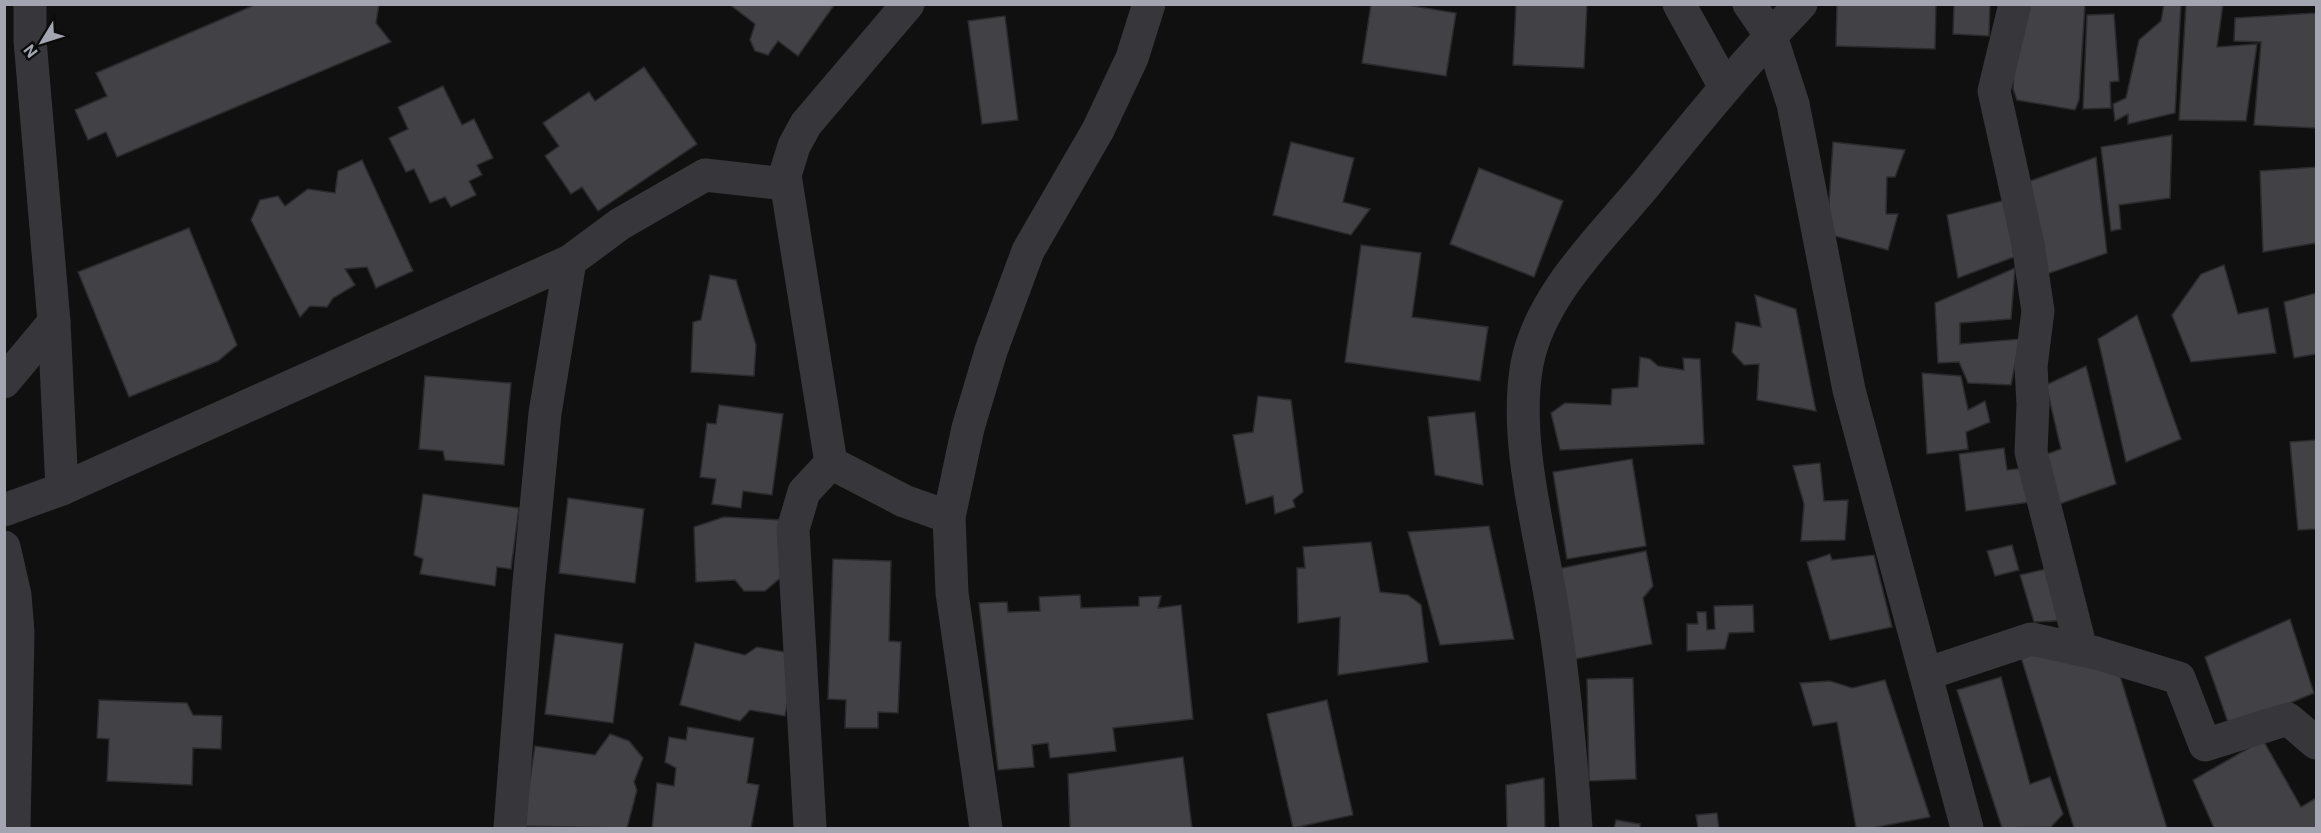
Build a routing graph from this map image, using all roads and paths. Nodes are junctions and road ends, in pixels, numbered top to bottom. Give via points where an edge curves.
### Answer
1 (30, 4) edge
2 (908, 4) edge
3 (1149, 4) edge
4 (1679, 4) edge
5 (1749, 4) edge
6 (1801, 4) edge
7 (2015, 4) edge
8 (1770, 36) junction
9 (1725, 87) junction
10 (786, 184) junction
11 (570, 261) junction
12 (54, 322) junction
13 (4, 382) edge
14 (831, 463) junction
15 (62, 489) junction
16 (4, 510) edge
17 (949, 517) junction
18 (4, 547) edge
19 (11, 630) edge
20 (2080, 649) junction
21 (1926, 674) junction
22 (2316, 743) edge
23 (14, 828) edge
24 (510, 828) edge
25 (810, 828) edge
26 (986, 828) edge
27 (1576, 828) edge
28 (1967, 828) edge

1 - 12 street
2 - 10 street via 806,124 791,154
3 - 17 street via 1132,58 1098,130 1028,251 968,428
4 - 9 street
5 - 8 street
6 - 8 street
7 - 20 street via 1994,91 2028,244 2038,311 2031,366 2031,452
8 - 9 street
8 - 21 street via 1792,104 1849,390
9 - 27 street via 1566,283 1544,314 1527,363 1522,423 1565,690
10 - 11 street via 705,175 620,224
10 - 14 street
11 - 15 street
11 - 24 street via 544,424
12 - 13 street
12 - 15 street
14 - 17 street via 904,501
14 - 25 street via 804,492 793,529
15 - 16 street
17 - 26 street via 952,593
18 - 19 street via 15,595
19 - 23 street
20 - 21 street via 2031,639
20 - 22 street via 2179,678 2205,745 2288,719
21 - 28 street

